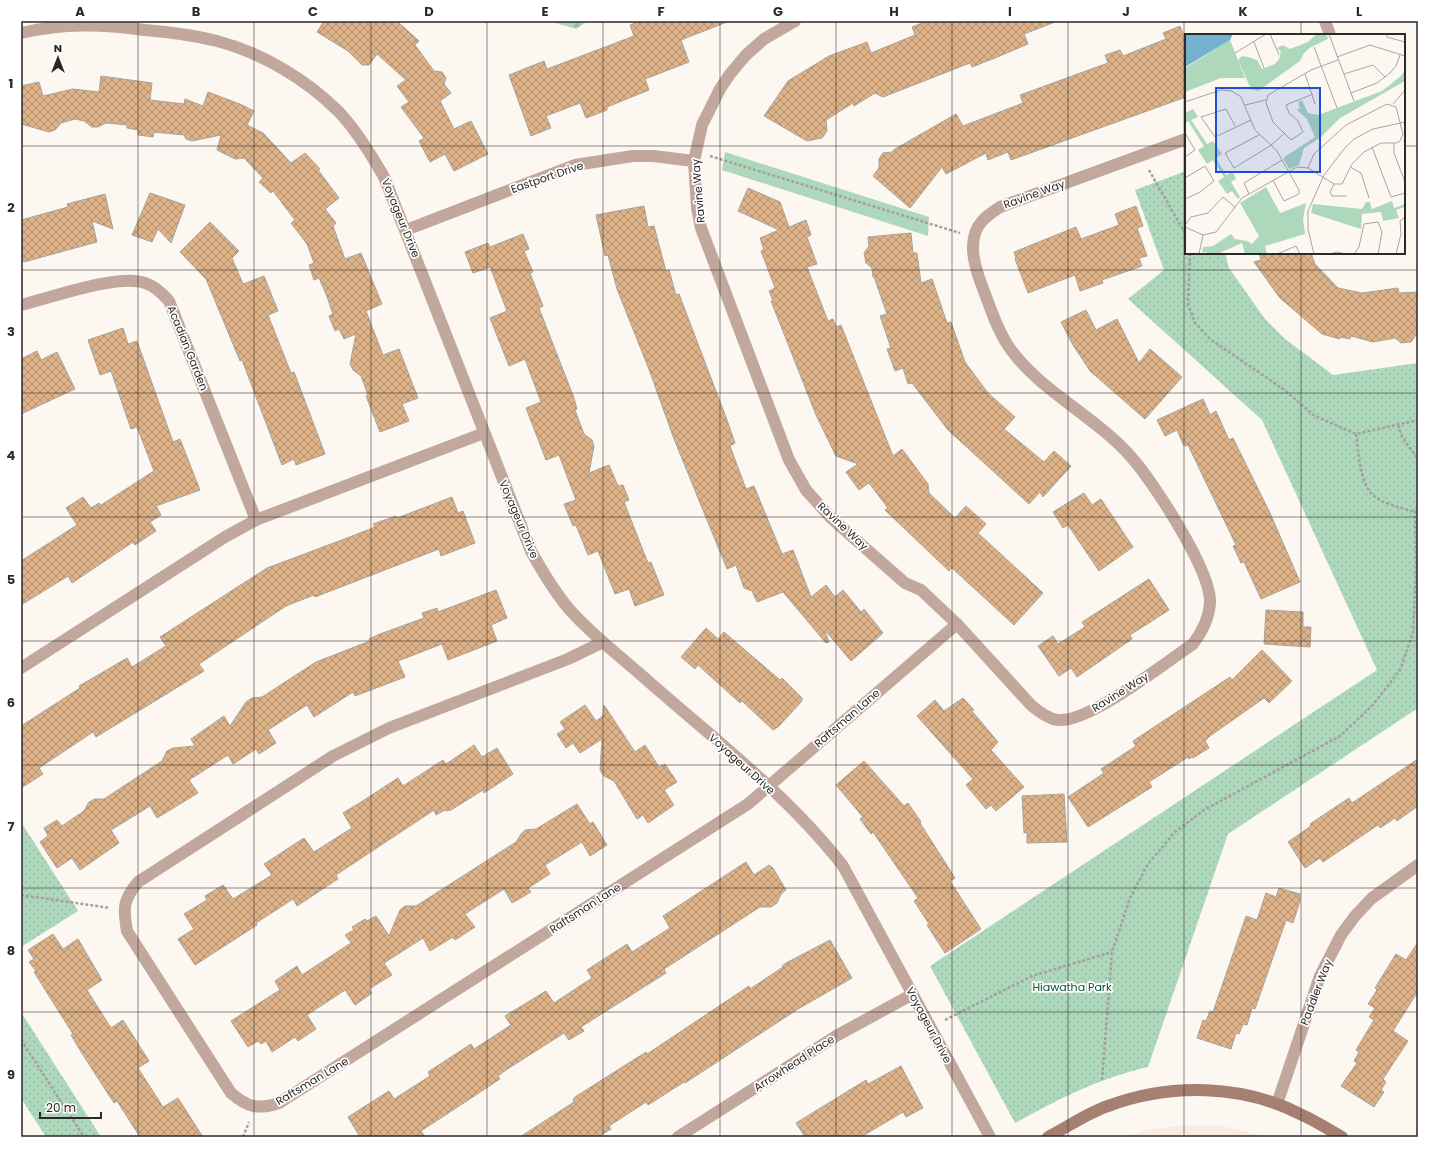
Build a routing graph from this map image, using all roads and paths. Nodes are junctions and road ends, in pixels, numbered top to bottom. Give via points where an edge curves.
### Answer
1 (795, 21) edge
2 (1325, 21) edge
3 (21, 33) edge
4 (1330, 34) edge
5 (1185, 139) edge
6 (1147, 153) junction
7 (695, 157) junction
8 (406, 230) junction
9 (1185, 233) edge
10 (974, 237) junction
11 (1190, 254) edge
12 (21, 305) edge
13 (1418, 420) edge
14 (1398, 425) junction
15 (484, 432) junction
16 (1356, 434) junction
17 (1418, 459) edge
18 (1418, 504) edge
19 (1415, 512) junction
20 (256, 520) junction
21 (957, 624) junction
22 (603, 642) junction
23 (21, 668) edge
24 (768, 787) junction
25 (1418, 865) edge
26 (21, 896) edge
27 (123, 911) junction
28 (1112, 952) junction
29 (913, 994) junction
30 (930, 1027) junction
31 (21, 1040) edge
32 (1102, 1080) dead end
33 (1276, 1104) junction
34 (84, 1137) edge
35 (678, 1137) edge
36 (990, 1137) edge
37 (1048, 1137) edge
38 (1342, 1137) edge

1 - 7 street, Ravine Way via 764,39 730,74 705,119
2 - 4 street
3 - 8 street, Voyageur Drive via 72,24 121,27 217,41 264,58 303,82 340,113 372,156 384,177
5 - 6 street, Ravine Way
6 - 9 path via 1148,169
6 - 10 street, Ravine Way via 1000,207 983,220
7 - 8 street, Eastport Drive via 633,156 575,165
7 - 10 path
7 - 21 street, Ravine Way via 697,208 707,248 789,460 806,490 837,523 905,582 921,590
8 - 15 street, Voyageur Drive
10 - 21 street, Ravine Way via 973,254 1000,333 1033,373 1132,457 1181,530 1207,586 1210,603 1202,633 1193,644 1101,706 1080,716 1058,720 1043,714 1031,705
11 - 16 path via 1188,304 1195,323 1210,339 1284,389 1315,416
12 - 20 street, Acadian Garden via 123,280 144,282 158,289 169,301
13 - 14 path
14 - 16 path
14 - 17 path via 1402,437
15 - 20 street
15 - 22 street, Voyageur Drive via 531,551 547,579 570,609
16 - 19 path via 1362,472 1370,492 1390,504
18 - 19 path
19 - 28 path via 1413,633 1400,670 1372,706 1340,736 1204,810 1175,832 1148,864 1130,898
20 - 23 street via 225,537
21 - 24 street, Raftsman Lane
22 - 24 street, Voyageur Drive
22 - 27 street via 568,659 389,728 333,756 138,882 128,894
24 - 27 street, Raftsman Lane via 748,804 279,1103 267,1107 243,1103 231,1093 127,931
24 - 29 street, Voyageur Drive via 821,837 843,866
25 - 33 street, Paddler Way via 1372,898 1341,935 1320,976
26 - 27 path
28 - 30 path via 1032,976
28 - 32 path
29 - 30 street, Voyageur Drive
29 - 35 street, Arrowhead Place via 836,1036
30 - 36 street, Voyageur Drive
31 - 34 path
33 - 37 street via 1220,1091 1199,1089 1164,1092 1107,1106
33 - 38 street via 1302,1114

